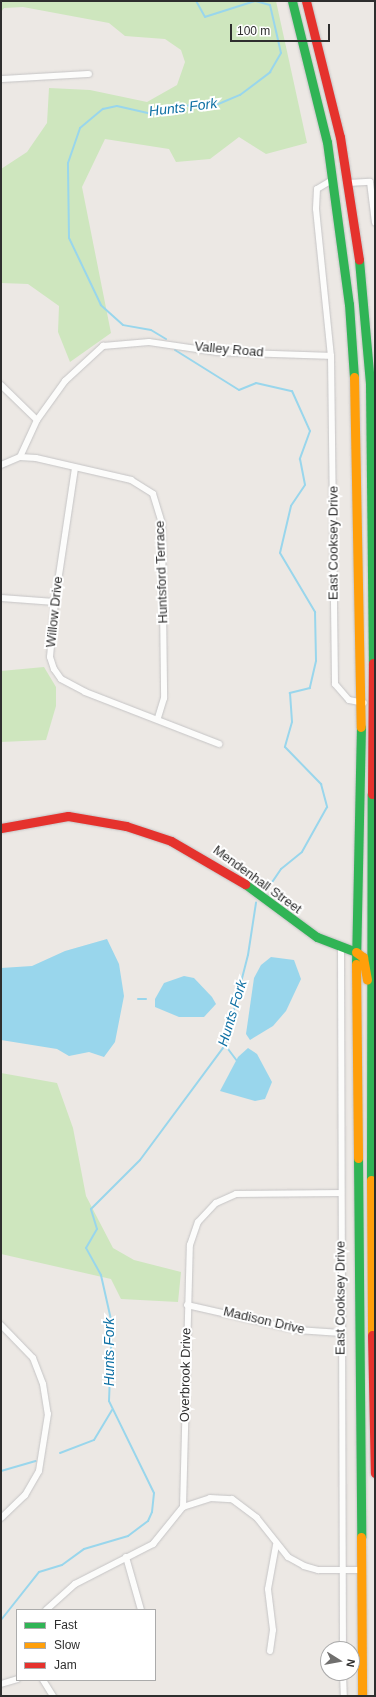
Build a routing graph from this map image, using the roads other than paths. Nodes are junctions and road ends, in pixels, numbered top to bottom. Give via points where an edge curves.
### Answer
1 (292, 1) edge
2 (306, 1) edge
3 (89, 74) dead end
4 (1, 78) edge
5 (332, 180) junction
6 (348, 183) junction
7 (375, 223) edge
8 (331, 356) junction
9 (1, 385) edge
10 (37, 420) junction
11 (20, 457) junction
12 (1, 465) edge
13 (75, 468) junction
14 (1, 598) edge
15 (54, 602) junction
16 (361, 703) junction
17 (374, 704) edge
18 (158, 718) junction
19 (219, 744) dead end
20 (1, 828) edge
21 (358, 876) junction
22 (374, 944) edge
23 (342, 947) junction
24 (356, 952) junction
25 (371, 1002) junction
26 (340, 1192) junction
27 (187, 1305) junction
28 (1, 1325) edge
29 (341, 1333) junction
30 (375, 1473) edge
31 (183, 1507) junction
32 (1, 1518) edge
33 (276, 1545) junction
34 (126, 1557) junction
35 (343, 1570) junction
36 (359, 1570) junction
37 (47, 1609) edge
38 (141, 1609) edge
39 (343, 1641) edge
40 (270, 1651) dead end
41 (16, 1678) edge
42 (44, 1681) edge
43 (344, 1681) edge
44 (1, 1684) edge
45 (53, 1696) edge
46 (344, 1696) edge
47 (362, 1696) edge

1 - 5 main road
2 - 6 main road
3 - 4 street
5 - 8 street via 317,189 316,210
5 - 16 main road via 350,304 355,386
6 - 7 street via 370,182
6 - 17 main road via 356,227 370,384
8 - 10 street, Valley Road via 217,352 149,342 114,343 80,363
8 - 16 street, East Cooksey Drive via 335,684 340,693
9 - 10 street
10 - 11 street, Valley Road
11 - 12 street
11 - 13 street, Huntsford Terrace
13 - 15 street, Willow Drive
13 - 18 street, Huntsford Terrace via 144,485 159,506 164,698
14 - 15 street
15 - 18 street, Willow Drive via 50,657 61,679 85,692
16 - 17 street, East Cooksey Drive
16 - 21 main road
17 - 22 main road
18 - 19 street, Willow Drive
20 - 23 main road, Mendenhall Street via 68,816 126,826 163,839 225,869 294,923
21 - 22 main road via 367,916 368,940
21 - 24 main road
22 - 25 main road
23 - 24 main road, Mendenhall Street
23 - 26 street, East Cooksey Drive
24 - 25 main road via 363,957
24 - 36 main road
25 - 30 main road
26 - 27 street, Overbrook Drive via 247,1193 216,1203 192,1232
26 - 29 street, East Cooksey Drive
27 - 29 street, Madison Drive via 297,1330
27 - 31 street, Overbrook Drive
28 - 32 street via 33,1358 43,1384 48,1414 39,1471 26,1496
29 - 35 street, East Cooksey Drive
31 - 33 street via 210,1498 232,1499 257,1518
31 - 34 street via 153,1544
33 - 35 street via 304,1566 318,1570
33 - 40 street via 268,1589 273,1630
34 - 37 street via 76,1584
34 - 38 street
35 - 36 street
35 - 39 street, East Cooksey Drive
36 - 47 main road
41 - 44 street
42 - 45 street
43 - 46 street

